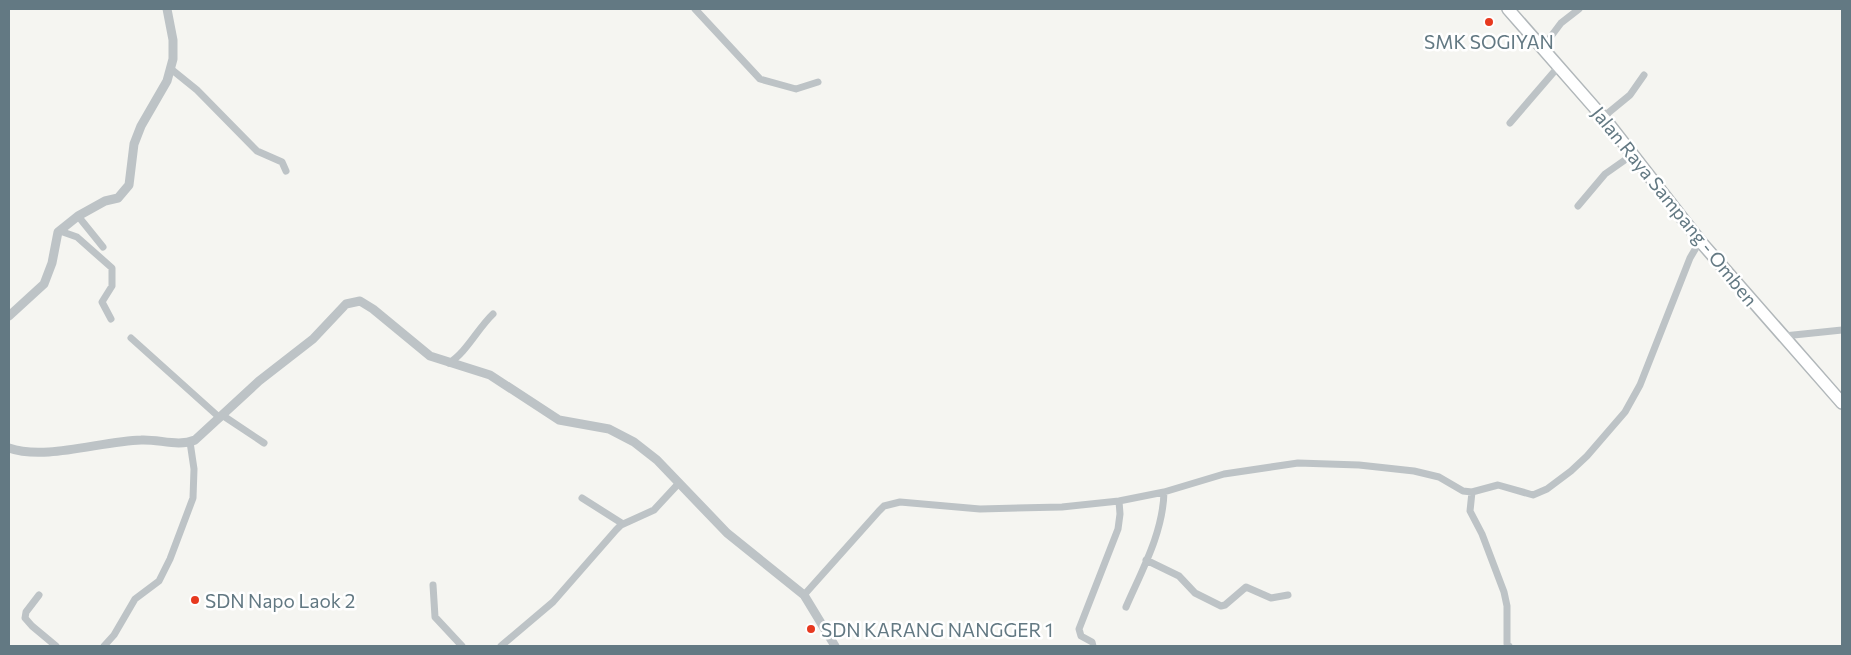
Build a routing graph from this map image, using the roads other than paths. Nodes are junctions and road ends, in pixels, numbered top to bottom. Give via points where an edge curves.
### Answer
1 (167, 9) edge
2 (695, 9) edge
3 (1508, 9) edge
4 (1579, 9) edge
5 (1542, 47) junction
6 (1559, 66) junction
7 (171, 69) junction
8 (1644, 75) dead end
9 (818, 82) dead end
10 (1602, 118) junction
11 (1510, 123) dead end
12 (1632, 155) junction
13 (286, 171) dead end
14 (1578, 206) dead end
15 (78, 216) junction
16 (60, 231) junction
17 (1700, 241) junction
18 (103, 247) dead end
19 (493, 314) dead end
20 (9, 316) edge
21 (111, 319) dead end
22 (1842, 330) edge
23 (1784, 336) junction
24 (131, 338) dead end
25 (449, 363) junction
26 (1842, 402) edge
27 (221, 416) junction
28 (190, 442) junction
29 (264, 443) dead end
30 (9, 448) edge
31 (679, 484) junction
32 (1164, 492) junction
33 (1472, 492) junction
34 (582, 498) dead end
35 (1119, 501) junction
36 (623, 524) junction
37 (1146, 560) junction
38 (433, 585) dead end
39 (39, 595) dead end
40 (804, 595) junction
41 (1288, 595) dead end
42 (1126, 607) dead end
43 (56, 646) edge
44 (104, 646) edge
45 (462, 646) edge
46 (503, 646) edge
47 (835, 646) edge
48 (1093, 646) edge
49 (1509, 646) edge

1 - 7 street via 174,48
2 - 9 street via 760,79 796,89
3 - 5 main road, Jalan Raya Sampang - Omben
4 - 5 street via 1561,23
5 - 6 main road, Jalan Raya Sampang - Omben
6 - 10 main road, Jalan Raya Sampang - Omben
6 - 11 street
7 - 13 street via 257,151 282,162
7 - 15 street via 136,137 126,189 118,198
8 - 10 street via 1630,94
10 - 12 main road, Jalan Raya Sampang - Omben
12 - 14 street via 1605,174
12 - 17 main road, Jalan Raya Sampang - Omben
15 - 16 street
15 - 18 street
16 - 20 street via 44,284
16 - 21 street via 77,237 112,268 112,286 102,302
17 - 23 main road, Jalan Raya Sampang - Omben
17 - 33 street via 1690,258 1635,395 1625,412 1587,456 1554,484 1533,495 1498,485
19 - 25 street via 462,353
22 - 23 street
23 - 26 main road, Jalan Raya Sampang - Omben
24 - 27 street
25 - 27 street via 423,351 373,309 360,301 352,302
25 - 31 street via 490,375 559,420 609,429 619,434 657,460
27 - 28 street
27 - 29 street
28 - 30 street via 122,440 30,454
28 - 44 street via 194,469 193,498 170,559 159,581 135,599
31 - 36 street via 654,510
31 - 40 street via 727,533
32 - 33 street via 1224,474 1298,463 1420,472
32 - 35 street
32 - 37 street via 1159,528
33 - 49 street via 1470,511 1504,592
34 - 36 street
35 - 40 street via 980,509 891,503 873,517
35 - 48 street via 1118,529 1079,629 1081,636
36 - 46 street via 553,602
37 - 41 street via 1179,576 1195,593 1221,606 1246,587 1271,598
37 - 42 street
38 - 45 street via 436,617
39 - 43 street via 25,618
40 - 47 street

